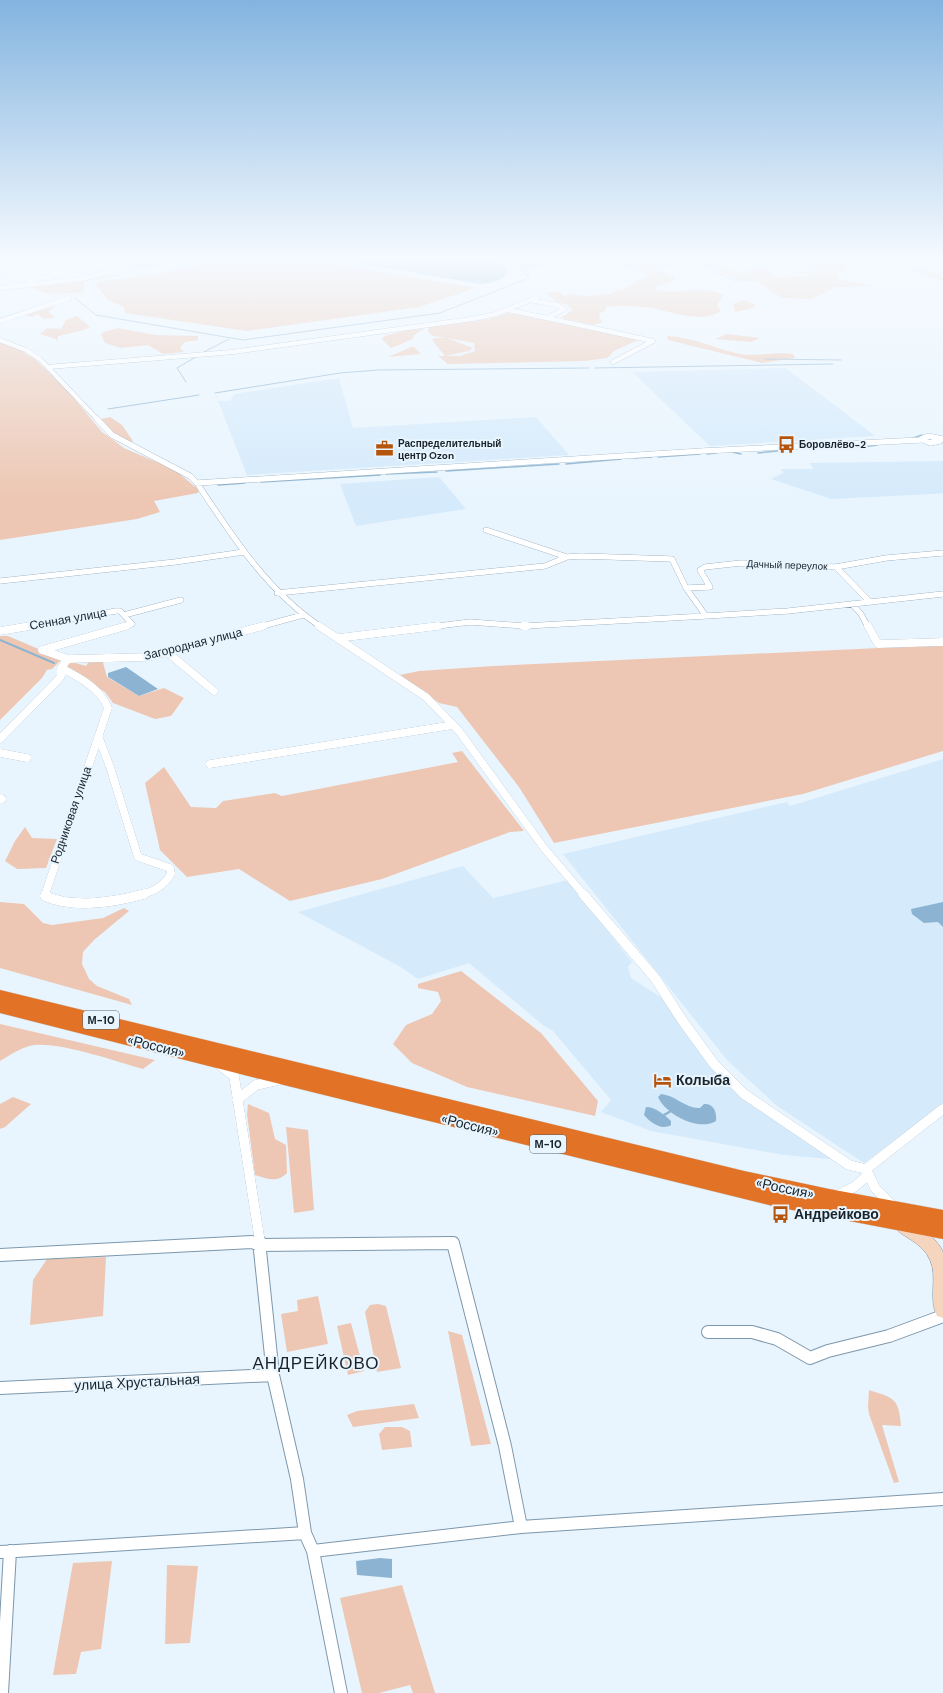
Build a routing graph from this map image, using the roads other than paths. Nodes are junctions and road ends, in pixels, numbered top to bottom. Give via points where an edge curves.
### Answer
1 (0, 340) edge
2 (319, 340) edge
3 (646, 340) edge
4 (613, 362) dead end
5 (48, 367) junction
6 (921, 440) junction
7 (939, 442) edge
8 (197, 483) junction
9 (486, 530) dead end
10 (244, 552) junction
11 (943, 553) edge
12 (567, 556) junction
13 (836, 567) junction
14 (0, 581) edge
15 (686, 588) junction
16 (277, 593) junction
17 (943, 594) edge
18 (181, 600) dead end
19 (870, 602) junction
20 (852, 604) junction
21 (124, 615) junction
22 (303, 615) junction
23 (706, 616) junction
24 (0, 631) edge
25 (338, 638) junction
26 (943, 642) edge
27 (42, 650) joint
28 (167, 652) junction
29 (68, 659) junction
30 (61, 668) junction
31 (214, 691) dead end
32 (453, 725) junction
33 (99, 738) junction
34 (0, 739) edge
35 (0, 753) edge
36 (28, 758) dead end
37 (210, 764) dead end
38 (0, 996) edge
39 (0, 1007) edge
40 (211, 1060) junction
41 (288, 1080) junction
42 (237, 1100) junction
43 (943, 1109) edge
44 (867, 1172) junction
45 (744, 1178) junction
46 (840, 1194) junction
47 (890, 1212) junction
48 (943, 1213) edge
49 (943, 1218) edge
50 (943, 1231) edge
51 (260, 1245) junction
52 (0, 1255) edge
53 (942, 1268) edge
54 (943, 1311) edge
55 (943, 1316) edge
56 (708, 1332) dead end
57 (273, 1375) junction
58 (0, 1388) edge
59 (943, 1499) edge
60 (521, 1527) junction
61 (305, 1533) junction
62 (5, 1551) edge
63 (313, 1551) junction
64 (2, 1693) edge
65 (341, 1693) edge

1 - 5 street via 32,352
2 - 5 street via 240,351
3 - 4 street via 655,342
5 - 8 street via 115,438 182,471
6 - 7 street
6 - 7 street via 928,434
6 - 8 street
8 - 10 street
9 - 12 street
10 - 14 street
10 - 16 street
11 - 13 street, Дачный переулок via 886,558
12 - 15 street via 672,559
12 - 16 street via 545,566
13 - 15 street, Дачный переулок via 741,563 701,568 710,586
13 - 19 street
15 - 23 street
16 - 22 street
17 - 19 street
18 - 21 street
19 - 20 street
20 - 23 street
20 - 26 street via 861,614 878,644
21 - 24 street, Сенная улица via 116,611
21 - 27 street, Сенная улица via 132,624
22 - 25 street
22 - 28 street, Загородная улица
23 - 25 street via 544,626 470,622
25 - 32 street via 426,697
27 - 29 street, Загородная улица
28 - 29 street, Загородная улица via 133,658
28 - 31 street
29 - 30 street
30 - 33 street, Родниковая улица via 79,677 107,701 108,708
30 - 34 street via 58,680
32 - 37 street
32 - 44 street via 544,848 655,978 714,1064 744,1094 849,1165
33 - 33 street, Родниковая улица via 138,857 170,868 171,874 159,889 140,894 83,902 58,902 47,898 45,893
35 - 36 street
38 - 45 highway, «Россия» / М-10
39 - 40 highway, «Россия» / М-10
40 - 41 highway, «Россия» / М-10
40 - 42 street via 234,1076
41 - 42 street via 262,1083
41 - 47 highway, «Россия» / М-10 via 777,1199
42 - 51 street
43 - 44 street
44 - 46 street via 854,1187
44 - 47 street
45 - 46 highway
45 - 49 highway, «Россия» / М-10
46 - 47 highway
47 - 48 highway
47 - 50 highway, «Россия» / М-10
47 - 53 street via 925,1241
51 - 52 street via 252,1242
51 - 57 street
51 - 60 street via 453,1244 505,1446
53 - 54 street
55 - 56 street via 889,1336 810,1358 777,1339 752,1332
57 - 58 street, улица Хрустальная
57 - 61 street via 297,1478
59 - 60 street
60 - 63 street
61 - 62 street
61 - 63 street
62 - 64 street
63 - 65 street

